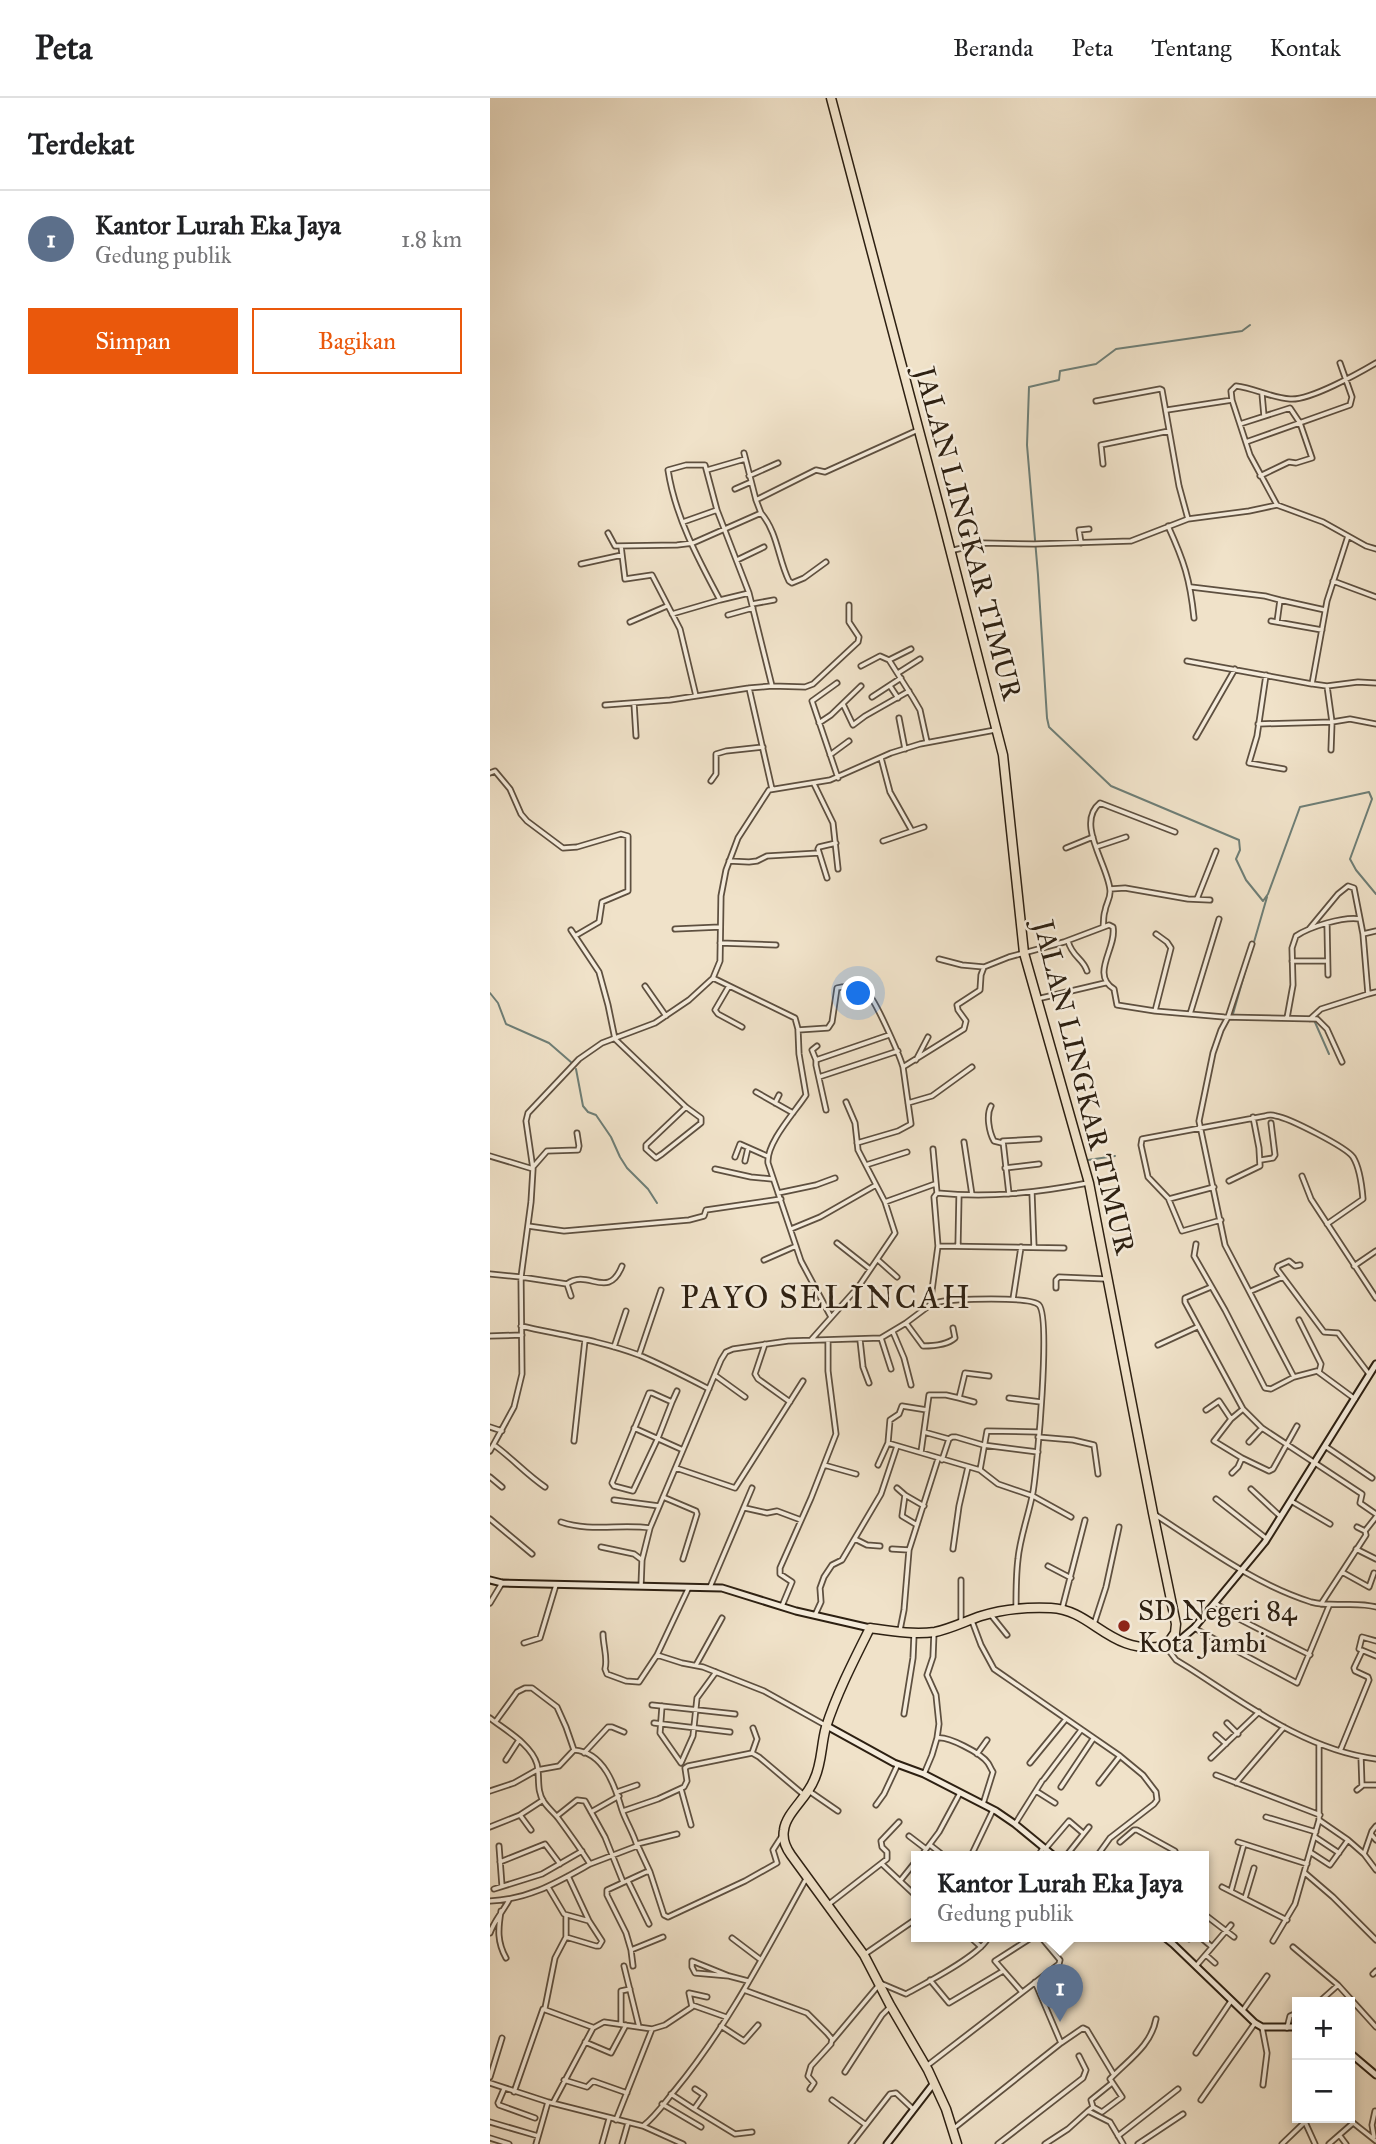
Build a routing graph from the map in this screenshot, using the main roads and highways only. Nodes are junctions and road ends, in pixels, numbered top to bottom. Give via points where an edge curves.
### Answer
1 (831, 98) edge
2 (957, 2144) edge

1 - 2 highway, JALAN LINGKAR TIMUR via 1004,764 1024,954 1089,1183 1176,1624 1169,1643 1150,1648 1121,1643 1062,1609 1016,1609 934,1632 870,1628 853,1662 827,1726 816,1777 790,1815 783,1835 786,1847 863,1955 934,2083

